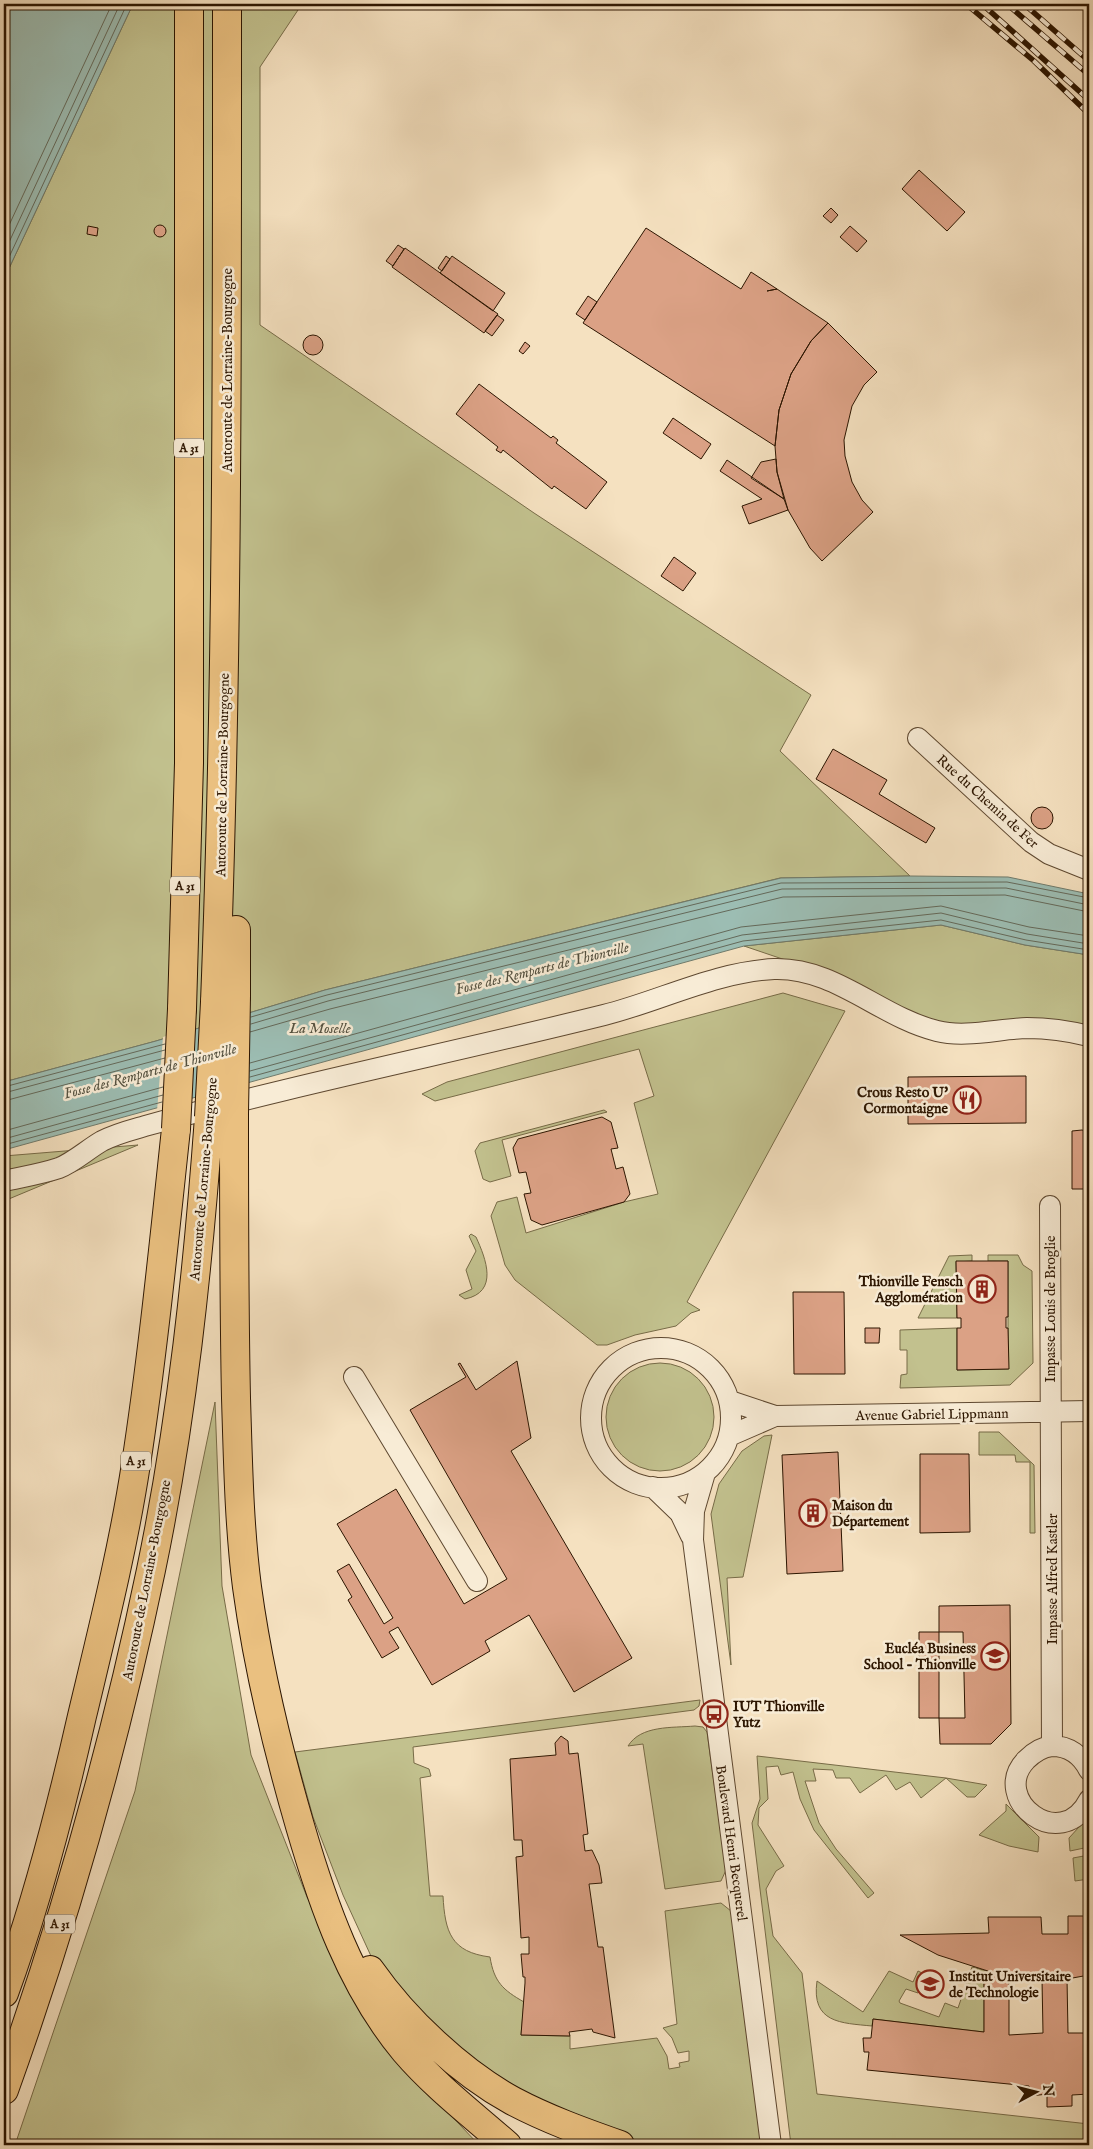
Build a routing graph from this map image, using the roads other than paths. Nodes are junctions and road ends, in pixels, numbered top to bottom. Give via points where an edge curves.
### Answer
1 (189, 4) edge
2 (227, 4) edge
3 (918, 738) dead end
4 (1089, 870) edge
5 (1089, 1036) edge
6 (222, 1116) junction
7 (4, 1182) edge
8 (1050, 1206) dead end
9 (354, 1376) dead end
10 (730, 1401) junction
11 (1089, 1411) edge
12 (1051, 1412) junction
13 (775, 1416) junction
14 (729, 1436) junction
15 (705, 1473) junction
16 (653, 1488) junction
17 (693, 1540) junction
18 (477, 1581) dead end
19 (1052, 1746) junction
20 (1089, 1770) edge
21 (66, 1787) junction
22 (1089, 1800) edge
23 (295, 1808) junction
24 (4, 1955) edge
25 (4, 1993) edge
26 (4, 2090) edge
27 (507, 2145) edge
28 (620, 2145) edge
29 (771, 2145) edge

1 - 21 highway, A 31, bridge via 189,763 176,1129 136,1466 115,1576
2 - 6 highway, Autoroute de Lorraine-Bourgogne, bridge via 222,797 235,854
3 - 4 street, Rue du Chemin de Fer via 1031,842 1049,854
5 - 7 street via 1035,1028 939,1032 905,1020 842,985 798,971 749,972 608,1014 290,1088 143,1127 105,1139 61,1167
6 - 23 highway via 234,1312 238,1467 247,1585 261,1675
6 - 26 highway, Autoroute de Lorraine-Bourgogne / A 31 via 152,1567 108,1756 77,1868
8 - 12 street, Impasse Louis de Broglie
9 - 18 street
10 - 13 street, Avenue Gabriel Lippmann
10 - 14 street via 732,1419
10 - 16 street via 716,1374 703,1361 686,1352 666,1347 644,1349 625,1357 609,1370 597,1388 591,1408 591,1429 598,1449 609,1466 626,1479
11 - 12 street, Avenue Gabriel Lippmann
12 - 13 street, Avenue Gabriel Lippmann
12 - 19 street, Impasse Alfred Kastler
13 - 14 street, Avenue Gabriel Lippmann
14 - 15 street via 720,1456
15 - 16 street via 687,1484
15 - 17 street, Boulevard Henri Becquerel via 694,1511
16 - 17 street, Boulevard Henri Becquerel via 680,1513
17 - 29 street, Boulevard Henri Becquerel
19 - 20 street via 1076,1753
19 - 22 street via 1031,1754 1023,1762 1016,1784 1023,1807 1032,1816 1054,1823 1077,1816
21 - 24 highway
21 - 25 highway, A 31 via 24,1940
23 - 27 highway via 319,1891 336,1934 370,2001 405,2051
23 - 28 highway via 347,1930 386,1992 411,2018 445,2052 512,2100 578,2131

